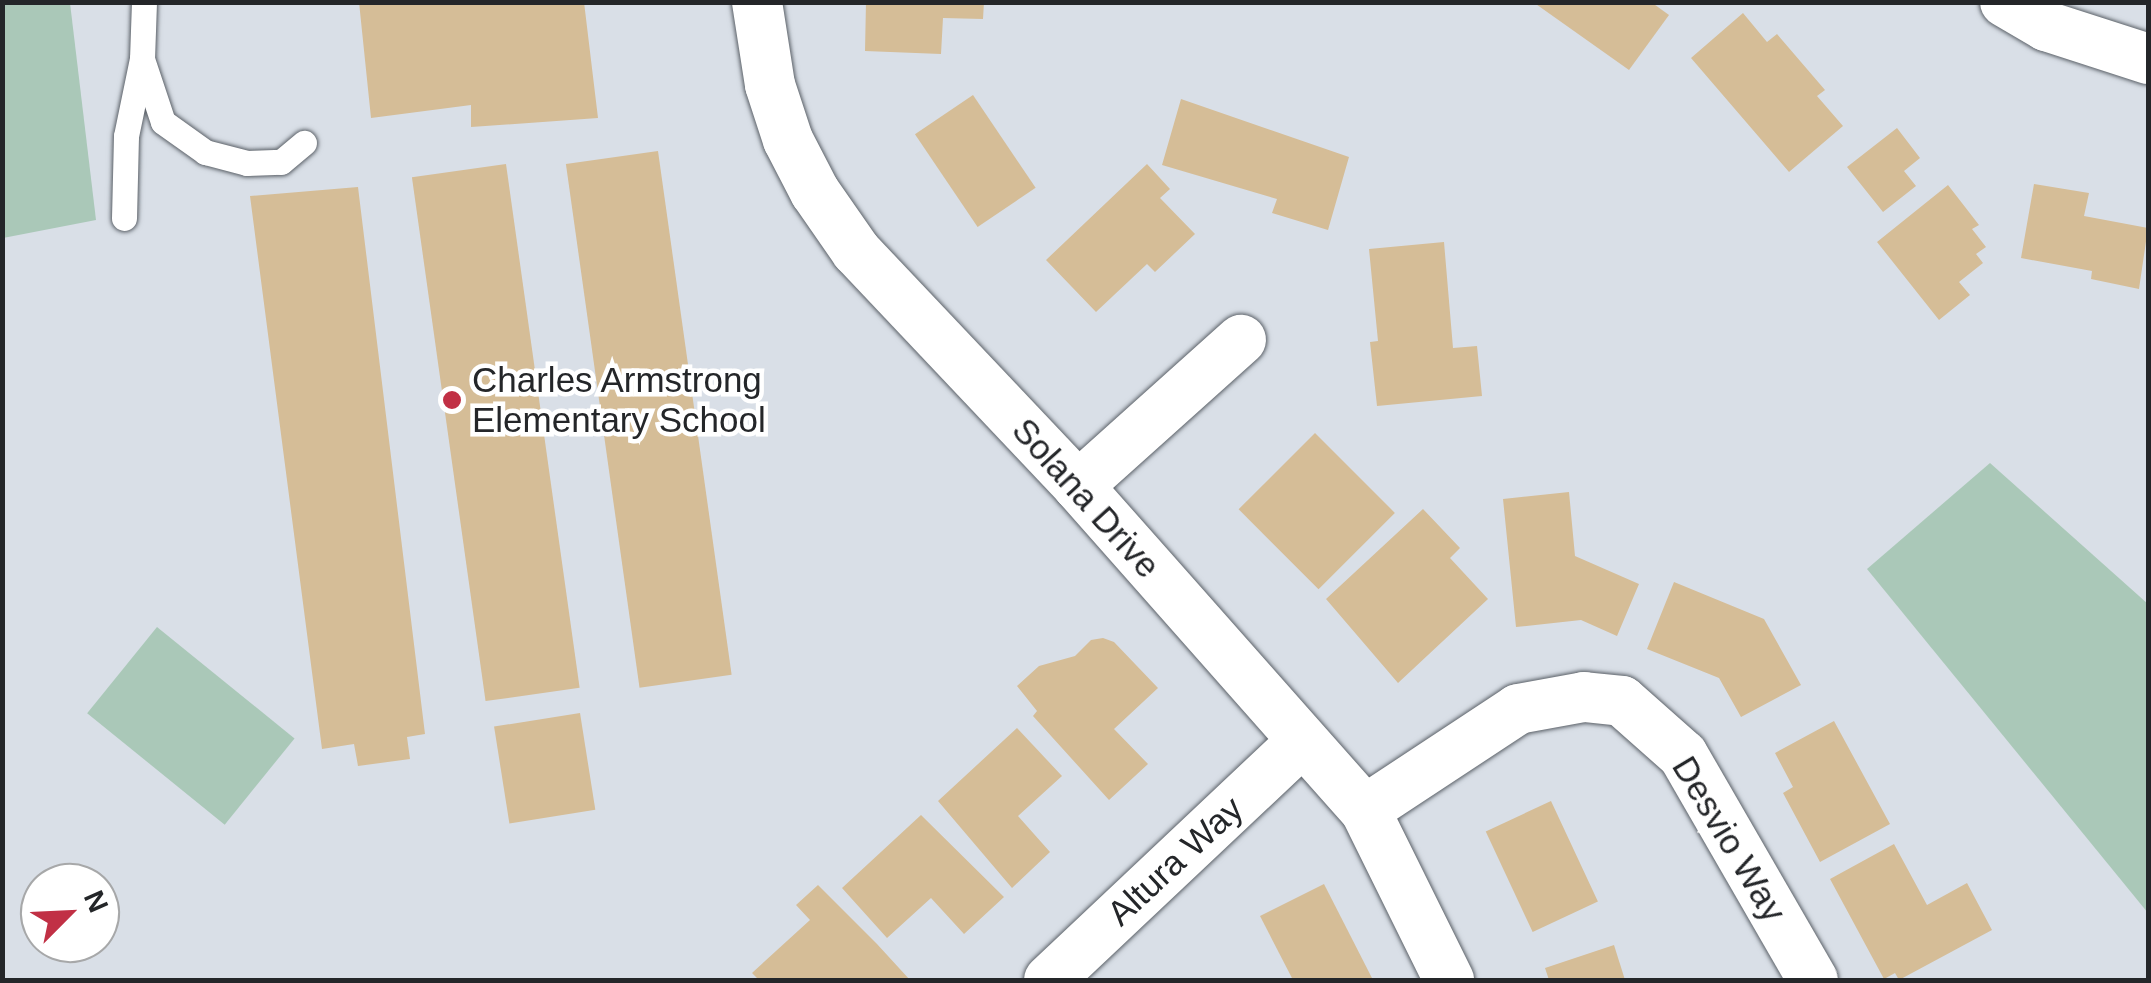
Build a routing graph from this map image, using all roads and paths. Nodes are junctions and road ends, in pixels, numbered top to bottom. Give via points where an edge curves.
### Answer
1 (144, 2) edge
2 (757, 2) edge
3 (2005, 2) edge
4 (142, 59) junction
5 (2148, 59) edge
6 (304, 142) dead end
7 (124, 218) dead end
8 (1241, 340) dead end
9 (1078, 486) junction
10 (1302, 742) junction
11 (1366, 810) junction
12 (1049, 980) edge
13 (1448, 980) edge
14 (1812, 980) edge

1 - 4 lane
2 - 9 street, Solana Drive via 770,85 815,192 856,250
3 - 5 street via 2046,26
4 - 6 lane via 163,122 205,152 247,163 280,162
4 - 7 lane via 126,136
8 - 9 street
9 - 10 street, Solana Drive
10 - 11 street, Solana Drive
10 - 12 street, Altura Way
11 - 13 street, Solana Drive
11 - 14 street, Desvio Way via 1518,709 1584,697 1622,701 1683,755

